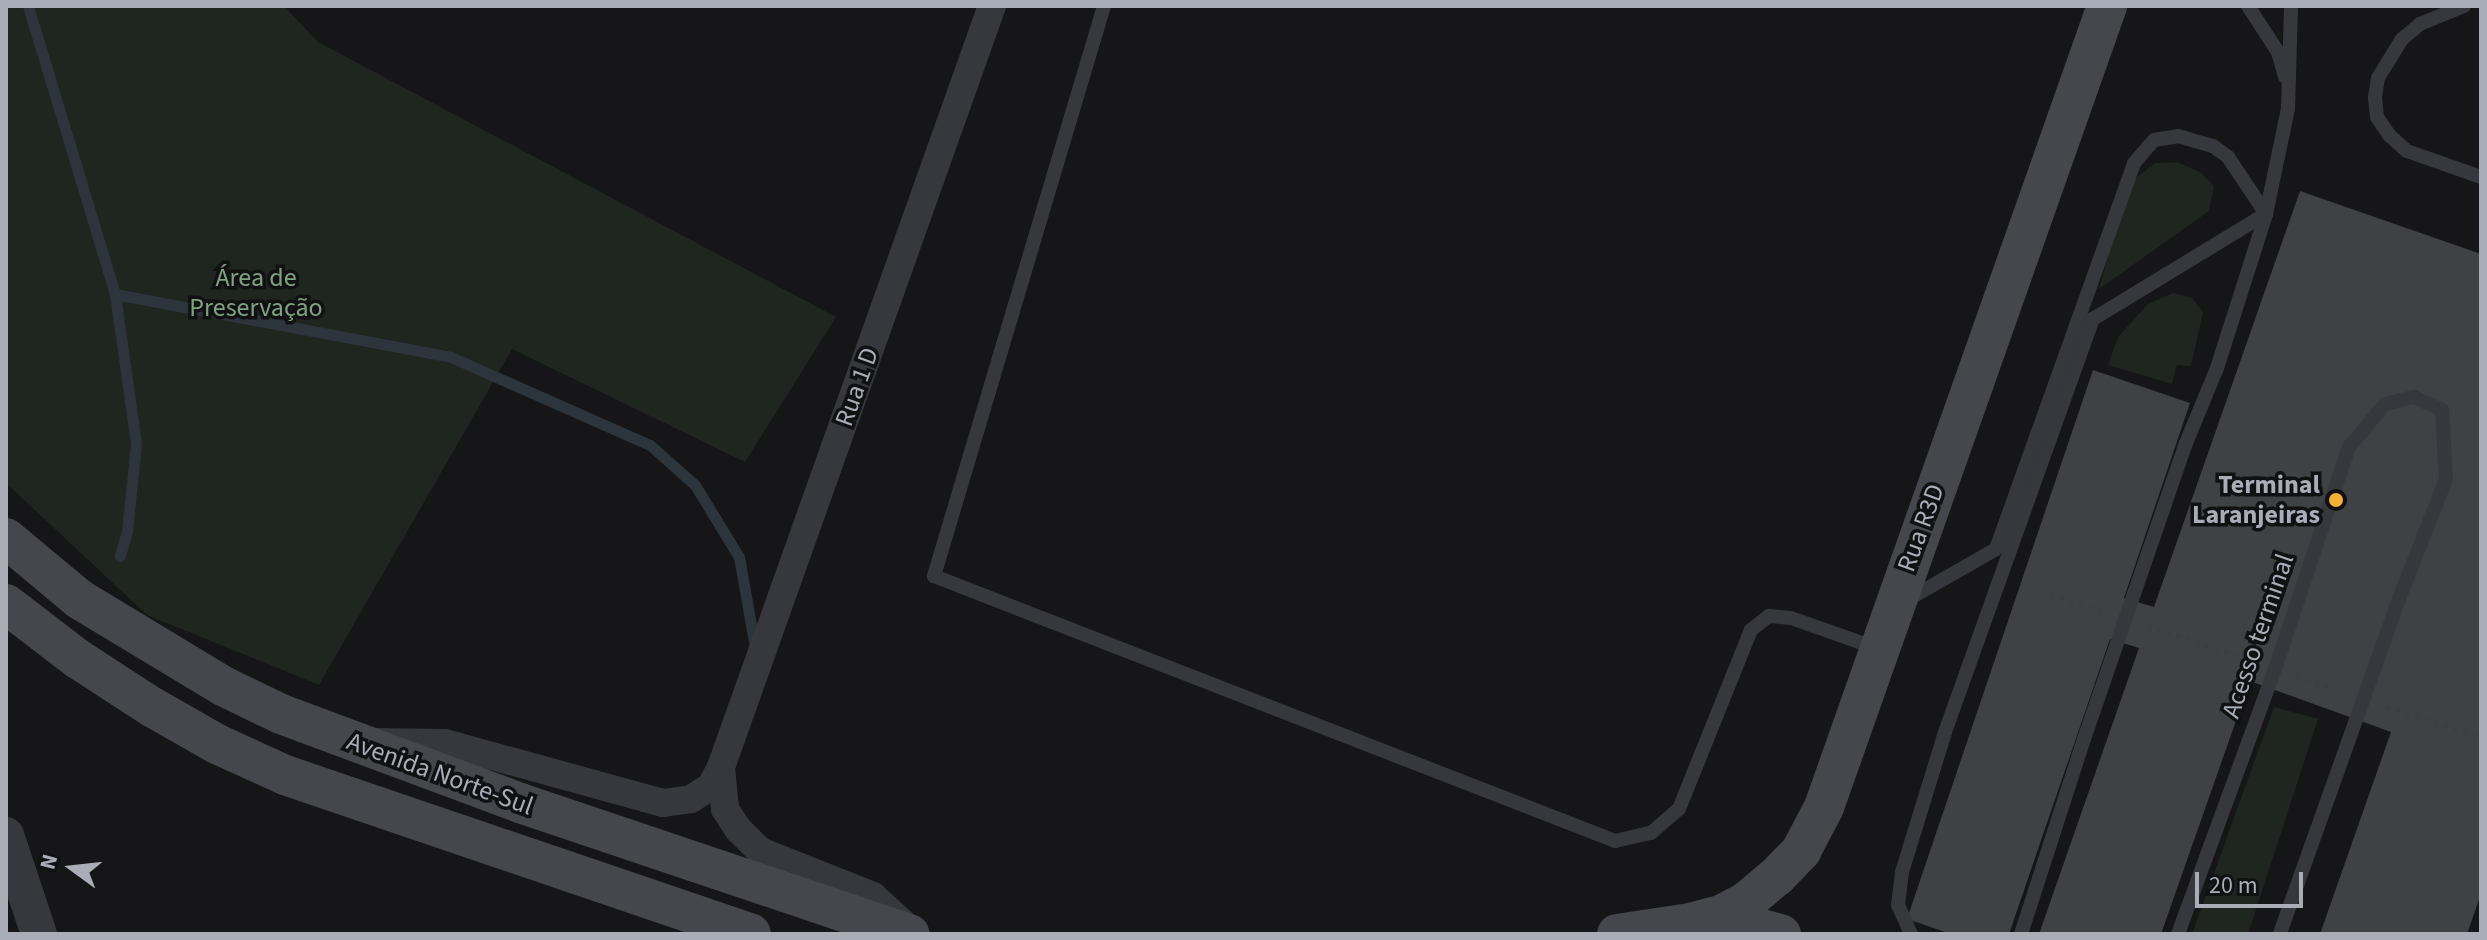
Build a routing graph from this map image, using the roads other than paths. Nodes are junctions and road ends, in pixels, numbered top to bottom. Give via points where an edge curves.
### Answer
1 (992, 6) edge
2 (1104, 6) edge
3 (2107, 6) edge
4 (2248, 6) edge
5 (2291, 6) edge
6 (2464, 6) edge
7 (2288, 109) junction
8 (2481, 177) edge
9 (2266, 214) junction
10 (6, 538) edge
11 (6, 604) edge
12 (1893, 608) junction
13 (1879, 649) junction
14 (351, 743) junction
15 (721, 767) junction
16 (6, 835) edge
17 (1690, 923) junction
18 (39, 934) edge
19 (751, 934) edge
20 (912, 934) edge
21 (1617, 934) edge
22 (1781, 934) edge
23 (1911, 934) edge
24 (2021, 934) edge
25 (2178, 934) edge
26 (2280, 934) edge

1 - 15 street, Rua 1 D
2 - 13 lane via 934,576 1615,841 1651,833 1679,809 1751,630 1769,616 1791,618
3 - 12 main road, Rua R3D
4 - 7 lane via 2278,52
5 - 7 lane
6 - 8 lane via 2420,24 2402,39 2378,78 2375,98 2377,117 2407,151
7 - 9 lane
9 - 12 lane via 2228,157 2213,146 2178,136 2154,140 2134,163 1996,549
9 - 23 lane via 2093,319 1945,732 1906,857 1898,905
9 - 24 lane
10 - 14 main road, Avenida Norte-Sul via 79,599 160,650 223,686
11 - 19 main road, Avenida Norte-Sul via 152,707 285,775
12 - 13 main road, Rua R3D
13 - 17 main road, Rua R3D via 1824,807 1801,851 1747,901
14 - 15 street, Rua 1 D via 445,743 663,803 691,799 711,786
14 - 20 main road, Avenida Norte-Sul
15 - 20 street, Rua 1 D via 725,809 760,851 873,896
16 - 18 street
17 - 21 main road, Rua R3D
17 - 22 main road
25 - 26 lane, Acesso terminal via 2349,447 2385,404 2414,397 2442,410 2446,479

